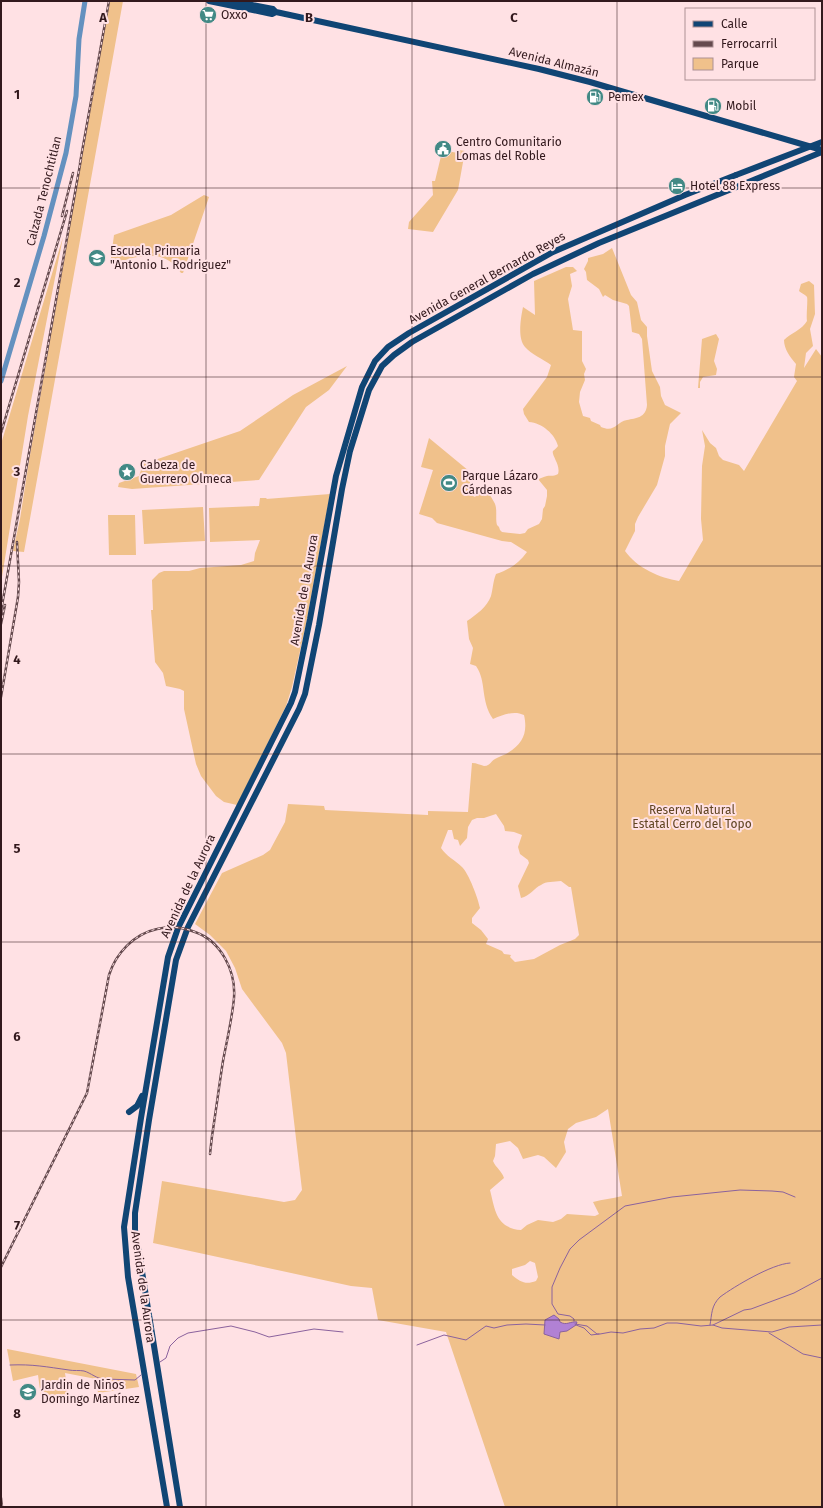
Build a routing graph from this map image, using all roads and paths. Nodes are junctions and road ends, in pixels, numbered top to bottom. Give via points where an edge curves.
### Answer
1 (86, 1) edge
2 (209, 1) edge
3 (232, 1) edge
4 (276, 12) junction
5 (822, 142) edge
6 (822, 151) edge
7 (685, 195) junction
8 (690, 206) junction
9 (595, 234) junction
10 (599, 243) junction
11 (1, 381) edge
12 (362, 388) joint
13 (369, 390) joint
14 (310, 619) junction
15 (319, 625) junction
16 (306, 641) junction
17 (315, 643) junction
18 (146, 1083) junction
19 (129, 1112) dead end
20 (177, 1488) junction
21 (164, 1490) junction
22 (167, 1507) edge
23 (180, 1507) edge

1 - 11 street, Calzada Tenochtitlan via 79,39 76,96 66,153
2 - 4 main road, Avenida Almazán via 272,14
3 - 4 main road, Avenida Almazán via 273,9
4 - 6 main road, Avenida Almazán via 590,82
5 - 7 main road, Avenida General Bernardo Reyes, bridge
6 - 8 main road, Avenida General Bernardo Reyes
7 - 8 main road via 685,202
7 - 9 main road, Avenida General Bernardo Reyes
8 - 10 main road, Avenida General Bernardo Reyes
9 - 10 main road via 601,236
9 - 12 main road, Avenida General Bernardo Reyes via 546,256 409,333 375,361
10 - 13 main road, Avenida General Bernardo Reyes via 533,274 412,342 382,366
12 - 14 main road, Avenida de la Aurora via 336,476
13 - 15 main road, Avenida de la Aurora via 350,451
14 - 15 main road via 312,625
14 - 16 main road, Avenida de la Aurora
15 - 17 main road, Avenida de la Aurora
16 - 17 main road via 310,639
16 - 18 main road, Avenida de la Aurora via 291,703 173,942 168,957
17 - 20 main road, Avenida de la Aurora via 306,691 299,709 188,926 178,952 149,1120 136,1206 135,1230
18 - 19 main road via 138,1104
18 - 21 main road, Avenida de la Aurora via 124,1227 128,1277
20 - 21 main road via 168,1486
20 - 23 main road, Avenida de la Aurora
21 - 22 main road, Avenida de la Aurora

